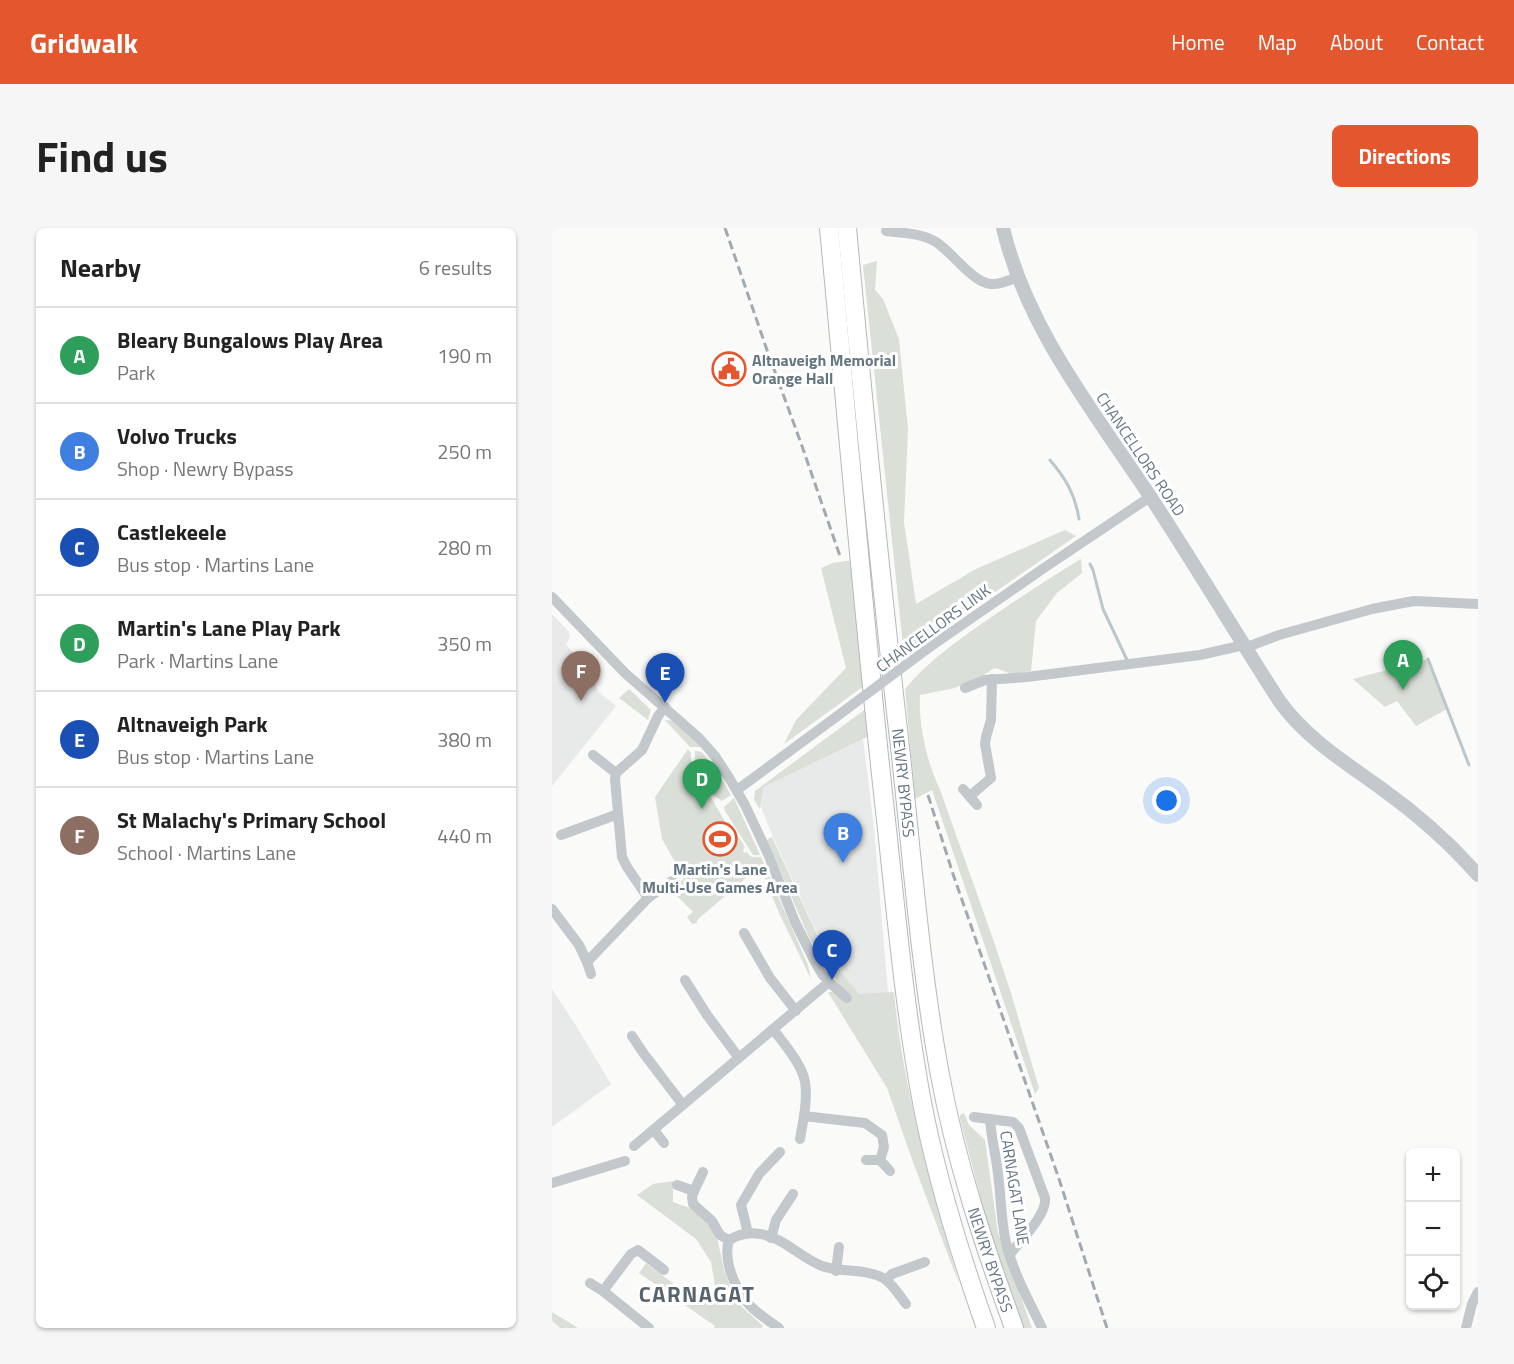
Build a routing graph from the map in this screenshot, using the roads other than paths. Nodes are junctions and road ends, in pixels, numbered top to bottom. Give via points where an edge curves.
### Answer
1 (829, 228) edge
2 (847, 228) edge
3 (1003, 228) edge
4 (886, 231) dead end
5 (1018, 277) junction
6 (1150, 497) junction
7 (552, 597) edge
8 (1478, 604) edge
9 (1244, 645) junction
10 (992, 679) junction
11 (965, 688) dead end
12 (665, 706) junction
13 (593, 755) dead end
14 (616, 773) junction
15 (737, 790) junction
16 (970, 797) dead end
17 (618, 814) junction
18 (561, 834) dead end
19 (1478, 875) edge
20 (672, 881) dead end
21 (648, 898) junction
22 (552, 909) edge
23 (744, 933) dead end
24 (587, 962) junction
25 (591, 974) dead end
26 (685, 980) dead end
27 (829, 982) junction
28 (847, 998) dead end
29 (795, 1011) junction
30 (773, 1029) junction
31 (632, 1036) dead end
32 (739, 1058) junction
33 (683, 1105) junction
34 (804, 1116) junction
35 (974, 1117) dead end
36 (990, 1119) junction
37 (654, 1130) junction
38 (800, 1139) dead end
39 (664, 1143) dead end
40 (634, 1146) dead end
41 (780, 1152) dead end
42 (866, 1160) dead end
43 (880, 1160) junction
44 (626, 1161) dead end
45 (890, 1171) dead end
46 (704, 1172) dead end
47 (552, 1182) edge
48 (676, 1185) dead end
49 (694, 1191) junction
50 (793, 1194) dead end
51 (748, 1233) junction
52 (771, 1238) junction
53 (729, 1240) junction
54 (838, 1246) dead end
55 (1010, 1254) junction
56 (925, 1262) dead end
57 (664, 1270) dead end
58 (836, 1271) junction
59 (886, 1280) junction
60 (590, 1283) dead end
61 (603, 1291) junction
62 (1478, 1292) edge
63 (891, 1306) dead end
64 (649, 1328) edge
65 (779, 1328) edge
66 (986, 1328) edge
67 (1014, 1328) edge
68 (1042, 1328) edge
69 (1466, 1328) edge

1 - 66 highway, NEWRY BYPASS via 877,738 912,1046 951,1222
2 - 67 highway, NEWRY BYPASS via 924,976 955,1142 976,1219
3 - 5 street, CHANCELLORS ROAD
4 - 5 street via 934,240 984,283 1002,283
5 - 6 street, CHANCELLORS ROAD via 1053,349
6 - 9 street, CHANCELLORS ROAD
6 - 15 street, CHANCELLORS LINK, bridge via 927,649
7 - 12 street via 625,673
8 - 9 street via 1414,601
9 - 10 street via 1200,655
9 - 19 street, CHANCELLORS ROAD via 1280,702 1313,739 1438,833
10 - 11 street
10 - 16 street via 992,720 985,744 991,778
12 - 14 street via 642,750
12 - 15 street via 715,756
13 - 14 street
14 - 17 street
15 - 27 street via 795,922
17 - 18 street
17 - 21 street via 622,857
20 - 21 street
21 - 24 street
22 - 24 street
23 - 29 street
24 - 25 street
26 - 32 street
27 - 28 street
27 - 29 street
29 - 30 street
30 - 32 street
30 - 34 street via 806,1083
31 - 33 street
32 - 33 street
33 - 37 street
34 - 38 street
34 - 43 street via 865,1123 882,1134
35 - 36 street
36 - 55 street, CARNAGAT LANE
36 - 55 street via 1013,1122 1019,1128 1045,1198 1040,1215
37 - 39 street
37 - 40 street
41 - 51 street via 759,1174 741,1204
42 - 43 street
43 - 45 street
44 - 47 street
46 - 49 street
48 - 49 street
49 - 53 street via 693,1204
50 - 52 street via 776,1220
51 - 52 street
51 - 53 street
52 - 58 street
53 - 65 street via 730,1268 737,1288 747,1303
54 - 58 street
55 - 68 street, CARNAGAT LANE
56 - 59 street
57 - 61 street via 638,1250
58 - 59 street via 876,1275
59 - 63 street via 904,1301
60 - 61 street
61 - 64 street
62 - 69 street

